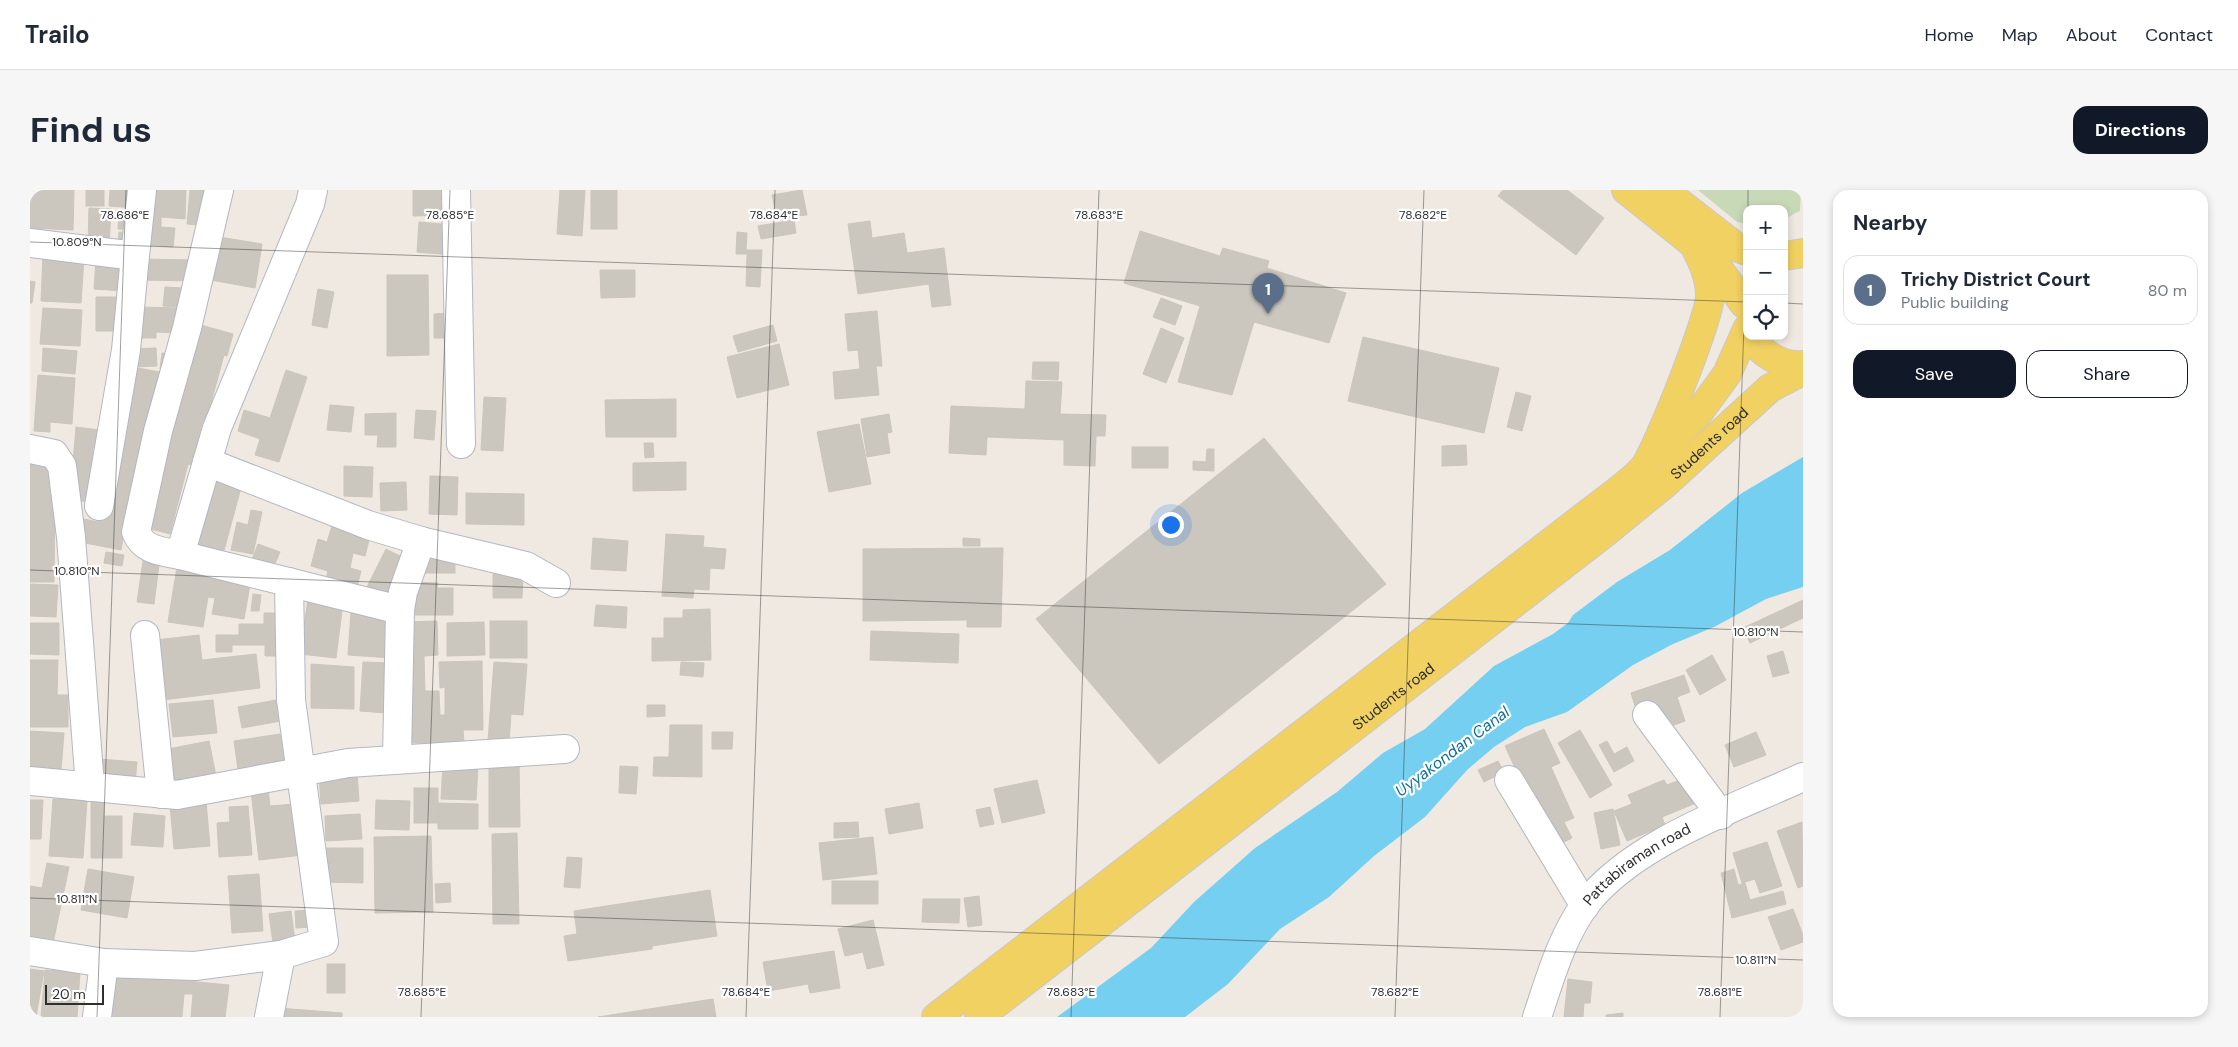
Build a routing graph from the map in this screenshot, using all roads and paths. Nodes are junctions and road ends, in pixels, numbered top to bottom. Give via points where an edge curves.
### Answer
1 (142, 190) edge
2 (219, 190) edge
3 (313, 190) edge
4 (456, 190) edge
5 (1626, 190) edge
6 (1663, 190) edge
7 (1692, 241) junction
8 (30, 243) edge
9 (1744, 250) edge
10 (135, 256) junction
11 (1743, 308) edge
12 (1743, 323) edge
13 (1754, 340) edge
14 (1803, 365) edge
15 (1803, 371) edge
16 (461, 444) dead end
17 (30, 448) edge
18 (207, 462) junction
19 (1644, 467) junction
20 (99, 506) dead end
21 (421, 541) junction
22 (180, 555) junction
23 (289, 582) junction
24 (556, 583) dead end
25 (400, 610) junction
26 (145, 635) dead end
27 (1647, 715) dead end
28 (565, 749) dead end
29 (398, 758) junction
30 (302, 771) junction
31 (1803, 777) edge
32 (1510, 780) dead end
33 (30, 781) edge
34 (90, 787) junction
35 (161, 794) junction
36 (1721, 815) junction
37 (1585, 906) junction
38 (30, 951) edge
39 (280, 955) junction
40 (104, 964) junction
41 (97, 1017) edge
42 (269, 1017) edge
43 (936, 1017) edge
44 (979, 1017) edge
45 (1537, 1017) edge

1 - 10 street
2 - 22 street via 136,532 140,542 151,548
3 - 18 street via 217,428
4 - 16 street
5 - 7 main road
6 - 9 main road
7 - 11 main road via 1711,258
7 - 19 main road via 1709,281 1711,297 1658,442
8 - 10 street
10 - 20 street via 126,350
12 - 19 main road, Students road via 1727,374 1697,415
13 - 14 main road via 1765,354 1781,363
15 - 44 main road, Students road via 1770,388 1666,483 1601,536
17 - 34 street via 54,454 62,466 71,537
18 - 21 street via 368,525
18 - 22 street
19 - 43 main road, Students road
21 - 24 street via 526,566
21 - 25 street
22 - 23 street
23 - 25 street
23 - 30 street via 291,700
25 - 29 street
26 - 35 street
27 - 36 street
28 - 29 street
29 - 30 street via 348,762
30 - 35 street via 177,795
30 - 39 street via 324,942
31 - 36 street, Pattabiraman road
32 - 37 street
33 - 34 street
34 - 35 street
36 - 37 street, Pattabiraman road via 1656,844 1612,879
37 - 45 street, Pattabiraman road via 1557,957
38 - 40 street
39 - 40 street via 195,966
39 - 42 street
40 - 41 street

